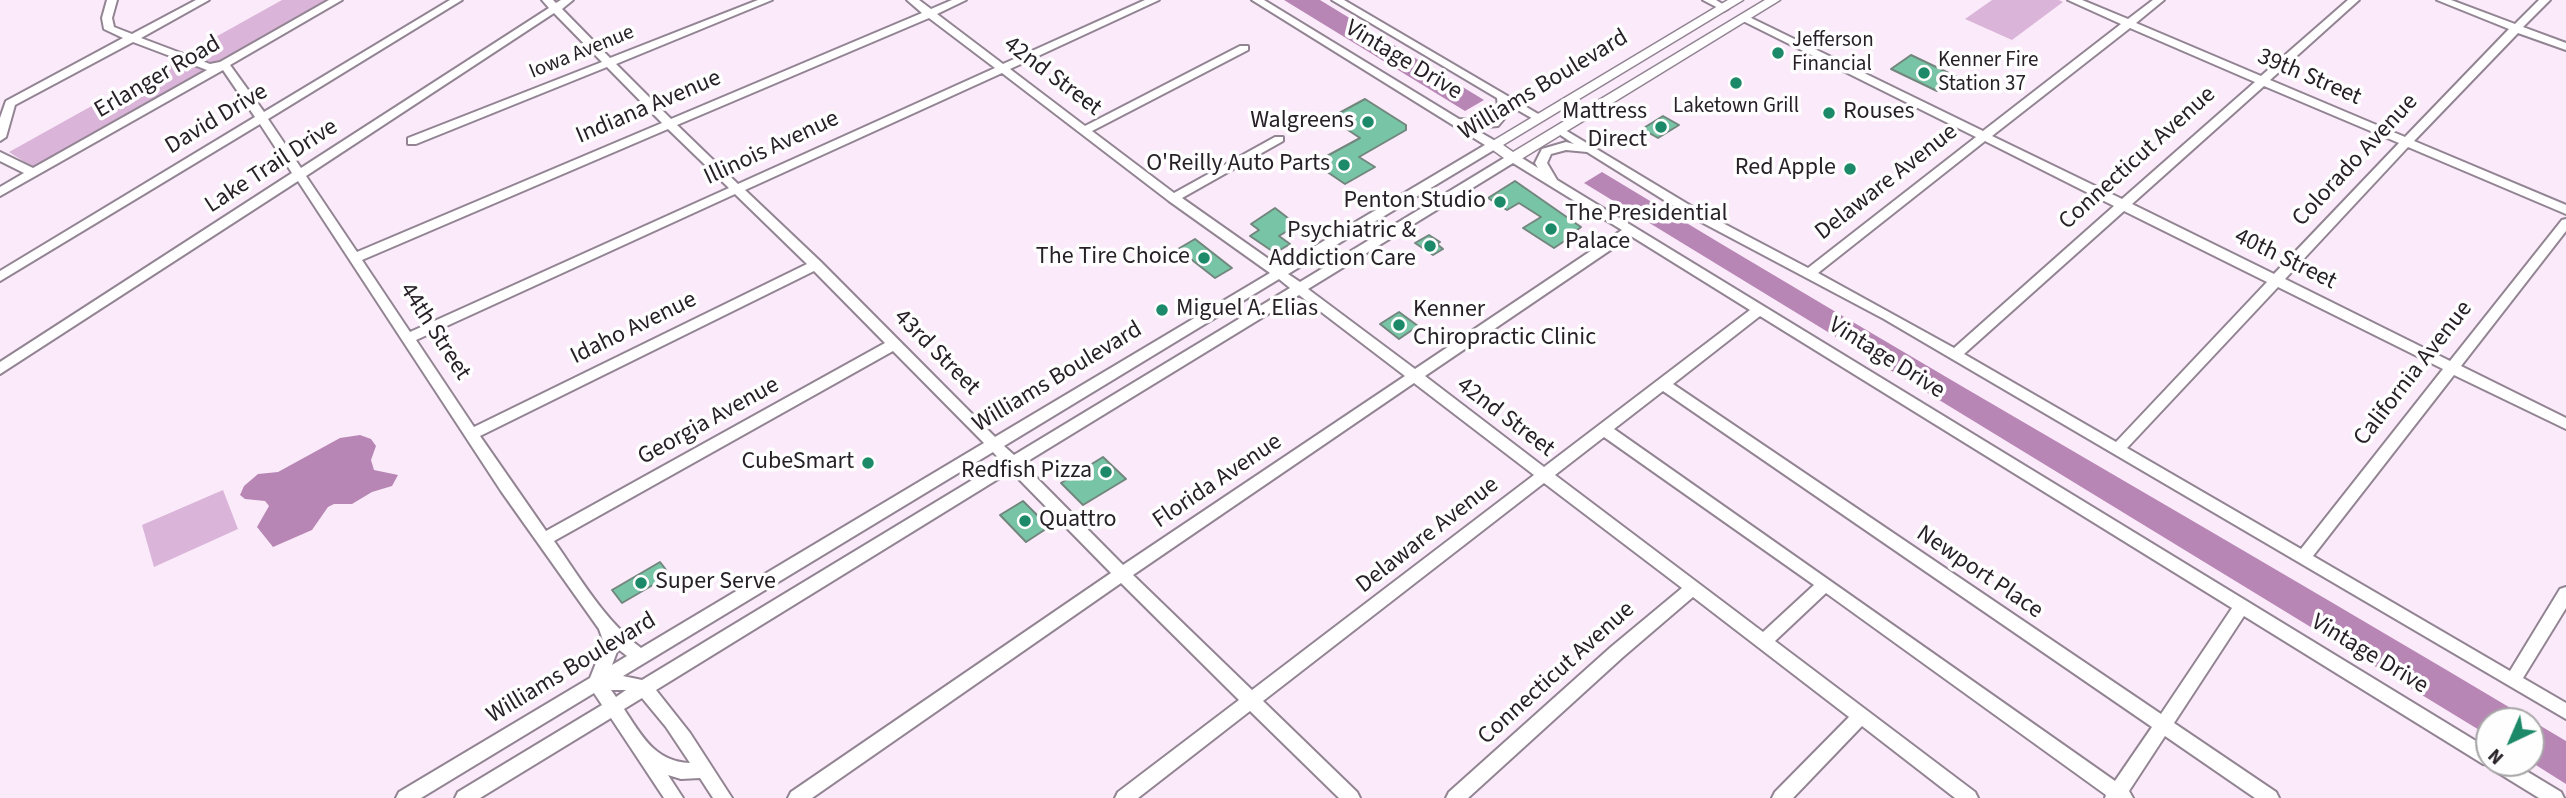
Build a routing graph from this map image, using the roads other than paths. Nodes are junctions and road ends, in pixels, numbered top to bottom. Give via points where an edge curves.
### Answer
1 (112, 0) edge
2 (204, 0) edge
3 (337, 0) edge
4 (457, 0) edge
5 (568, 0) edge
6 (767, 0) edge
7 (912, 0) edge
8 (961, 0) edge
9 (1154, 0) edge
10 (1257, 0) edge
11 (1708, 0) edge
12 (1737, 0) edge
13 (1749, 0) edge
14 (1774, 0) edge
15 (2073, 0) edge
16 (2159, 0) edge
17 (2354, 0) edge
18 (2442, 0) edge
19 (2545, 0) edge
20 (1341, 1) edge
21 (551, 4) edge
22 (1724, 8) junction
23 (930, 13) junction
24 (1745, 18) junction
25 (2129, 23) junction
26 (2518, 28) junction
27 (1688, 29) junction
28 (1711, 38) junction
29 (130, 39) junction
30 (2566, 47) edge
31 (1244, 48) dead end
32 (609, 63) junction
33 (223, 65) junction
34 (1004, 68) junction
35 (1662, 68) junction
36 (2262, 80) junction
37 (1502, 96) junction
38 (261, 117) junction
39 (1539, 118) junction
40 (1453, 120) junction
41 (668, 123) junction
42 (1085, 130) junction
43 (1560, 130) junction
44 (0, 136) edge
45 (1983, 137) junction
46 (1279, 139) dead end
47 (412, 141) dead end
48 (2408, 143) junction
49 (1493, 145) junction
50 (1594, 152) junction
51 (0, 156) edge
52 (1514, 158) junction
53 (34, 173) junction
54 (299, 174) junction
55 (1556, 185) junction
56 (737, 190) junction
57 (0, 192) edge
58 (1173, 198) junction
59 (2123, 206) junction
60 (2566, 211) edge
61 (2566, 223) edge
62 (1631, 230) junction
63 (355, 258) junction
64 (817, 265) junction
65 (1279, 273) junction
66 (1809, 273) junction
67 (0, 277) edge
68 (2277, 281) junction
69 (1300, 289) junction
70 (1759, 310) junction
71 (408, 338) junction
72 (894, 344) junction
73 (1955, 354) junction
74 (2450, 367) junction
75 (0, 369) edge
76 (1414, 377) junction
77 (1662, 384) junction
78 (2566, 424) edge
79 (1604, 429) junction
80 (471, 434) junction
81 (995, 444) junction
82 (2118, 449) junction
83 (1014, 464) junction
84 (1543, 475) junction
85 (545, 539) junction
86 (2303, 558) junction
87 (1122, 574) junction
88 (1825, 584) junction
89 (1692, 589) junction
90 (2566, 594) edge
91 (2242, 606) junction
92 (605, 624) junction
93 (1763, 643) junction
94 (641, 657) junction
95 (2513, 680) junction
96 (597, 682) junction
97 (625, 683) junction
98 (644, 688) junction
99 (1251, 701) junction
100 (614, 707) junction
101 (2566, 712) edge
102 (1861, 716) junction
103 (2162, 726) junction
104 (641, 748) junction
105 (2475, 749) edge
106 (703, 769) junction
107 (2521, 777) edge
108 (2119, 796) edge
109 (405, 798) edge
110 (464, 798) edge
111 (674, 798) edge
112 (723, 798) edge
113 (797, 798) edge
114 (1124, 798) edge
115 (1350, 798) edge
116 (1455, 798) edge
117 (1781, 798) edge
118 (1969, 798) edge
119 (2270, 798) edge
120 (2555, 798) edge

1 - 29 street via 107,25
2 - 29 street
3 - 33 street, Erlanger Road
4 - 38 street, David Drive
5 - 21 street, Lake Trail Drive
6 - 32 street, Iowa Avenue
7 - 23 street, 42nd Street
8 - 23 street, Indiana Avenue
9 - 34 street, Illinois Avenue
10 - 40 street, Vintage Drive
11 - 22 street
12 - 22 main road, Williams Boulevard
13 - 24 main road via 1736,8
14 - 24 main road, Williams Boulevard
15 - 25 street, 39th Street
16 - 25 street, Delaware Avenue
17 - 36 street, Connecticut Avenue
18 - 26 street
19 - 26 street, Colorado Avenue
20 - 37 street, Vintage Drive
21 - 32 street, 43rd Street
21 - 54 street, Lake Trail Drive
22 - 27 main road, Williams Boulevard
22 - 28 main road via 1731,16 1709,31
23 - 34 street, 42nd Street
23 - 41 street, Indiana Avenue
24 - 28 main road, Williams Boulevard
24 - 45 street, 40th Street
25 - 36 street, 39th Street
25 - 45 street, Delaware Avenue
26 - 30 street
26 - 48 street, Colorado Avenue
27 - 35 main road via 1656,58
27 - 39 main road, Williams Boulevard
28 - 35 main road, Williams Boulevard
29 - 33 street via 210,68
29 - 44 street via 10,103
31 - 42 street
32 - 41 street, 43rd Street
32 - 47 street, Iowa Avenue
33 - 38 street, 44th Street
33 - 53 street, Erlanger Road
34 - 42 street, 42nd Street
34 - 56 street, Illinois Avenue
35 - 43 main road, Williams Boulevard
36 - 48 street, 39th Street
36 - 59 street, Connecticut Avenue
37 - 39 street, Vintage Drive
37 - 40 street via 1506,110 1499,121 1483,125
38 - 54 street, 44th Street
38 - 67 street, David Drive
39 - 43 main road, Vintage Drive
39 - 49 main road, Williams Boulevard
40 - 49 street, Vintage Drive
41 - 56 street, 43rd Street
41 - 63 street, Indiana Avenue
42 - 58 street, 42nd Street
43 - 50 street, Vintage Drive
43 - 52 main road, Williams Boulevard
45 - 59 street, 40th Street
45 - 66 street, Delaware Avenue
46 - 58 street
48 - 60 street, 39th Street
48 - 68 street, Colorado Avenue
49 - 52 main road, Vintage Drive
49 - 65 street, Williams Boulevard
50 - 55 street via 1566,146 1546,152 1541,163
50 - 66 street, Vintage Drive via 1692,212
51 - 53 street
52 - 55 street, Vintage Drive
52 - 69 street, Williams Boulevard
53 - 57 street, Erlanger Road
54 - 63 street, 44th Street
54 - 75 street, Lake Trail Drive
55 - 62 street, Vintage Drive
56 - 64 street, 43rd Street
56 - 71 street, Illinois Avenue
58 - 65 street, 42nd Street
59 - 68 street, 40th Street
59 - 73 street, Connecticut Avenue
61 - 74 street, California Avenue
62 - 70 street, Vintage Drive
62 - 76 street, Florida Avenue
63 - 71 street, 44th Street
64 - 72 street, 43rd Street
64 - 80 street, Idaho Avenue
65 - 69 street, 42nd Street
65 - 81 street, Williams Boulevard
66 - 73 street, Vintage Drive
68 - 74 street, 40th Street
68 - 82 street, Colorado Avenue
69 - 76 street, 42nd Street
69 - 83 street, Williams Boulevard
70 - 77 street, Delaware Avenue
70 - 91 street, Vintage Drive
71 - 80 street, 44th Street
72 - 81 street, 43rd Street
72 - 85 street, Georgia Avenue
73 - 82 street, Vintage Drive
74 - 78 street, 40th Street
74 - 86 street, California Avenue
76 - 84 street, 42nd Street
76 - 87 street, Florida Avenue
77 - 79 street, Delaware Avenue
77 - 103 street, Newport Place
79 - 84 street, Delaware Avenue
79 - 88 street
80 - 85 street, 44th Street
81 - 83 street, 43rd Street
81 - 94 street, Williams Boulevard
82 - 86 street, Vintage Drive
83 - 87 street, 43rd Street
83 - 98 street, Williams Boulevard
84 - 89 street, 42nd Street
84 - 99 street, Delaware Avenue
85 - 92 street, 44th Street
86 - 95 street, Vintage Drive
87 - 99 street, 43rd Street
87 - 113 street, Florida Avenue
88 - 93 street
88 - 108 street
89 - 93 street, 42nd Street
89 - 116 street, Connecticut Avenue
90 - 95 street
91 - 103 street
91 - 105 street, Vintage Drive
92 - 94 street, 44th Street
92 - 96 street via 612,643
93 - 102 street, 42nd Street
94 - 96 street, Williams Boulevard
94 - 97 street
95 - 101 street, Vintage Drive
96 - 97 street
96 - 100 street
96 - 109 street, Williams Boulevard
97 - 98 street
97 - 100 street
98 - 100 street, Williams Boulevard
98 - 106 street
99 - 114 street, Delaware Avenue
99 - 115 street, 43rd Street
100 - 104 street
100 - 110 street, Williams Boulevard
102 - 117 street
102 - 118 street, 42nd Street
103 - 108 street
103 - 119 street, Newport Place
104 - 106 street via 673,769
104 - 111 street
106 - 112 street
107 - 120 street

